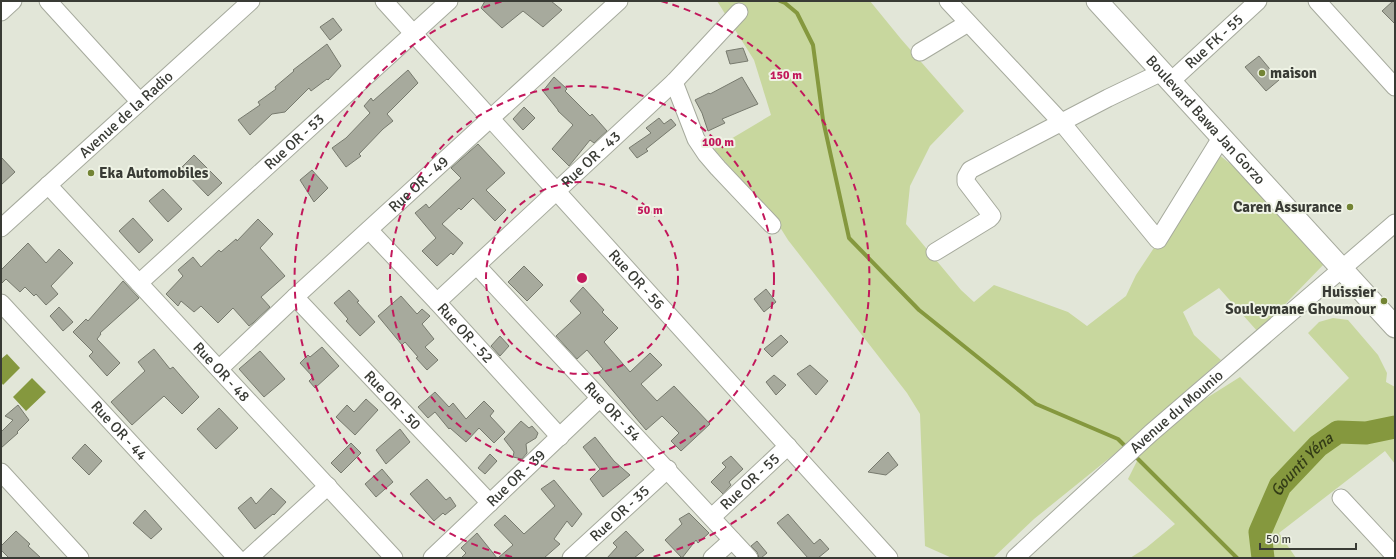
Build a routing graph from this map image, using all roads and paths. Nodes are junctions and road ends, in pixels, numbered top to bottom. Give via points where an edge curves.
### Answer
1 (13, 1) edge
2 (48, 1) edge
3 (384, 1) edge
4 (449, 1) edge
5 (619, 1) edge
6 (948, 1) edge
7 (1097, 1) edge
8 (1258, 1) edge
9 (1318, 1) edge
10 (242, 4) edge
11 (1, 12) edge
12 (739, 12) dead end
13 (968, 23) junction
14 (413, 33) junction
15 (920, 52) dead end
16 (1166, 77) junction
17 (674, 82) junction
18 (1395, 87) edge
19 (140, 102) junction
20 (491, 119) junction
21 (1062, 123) junction
22 (1221, 138) junction
23 (48, 185) junction
24 (556, 191) junction
25 (1395, 223) edge
26 (772, 225) dead end
27 (1, 228) edge
28 (369, 230) junction
29 (935, 252) dead end
30 (477, 266) junction
31 (1342, 270) junction
32 (139, 283) junction
33 (296, 297) junction
34 (437, 302) junction
35 (1, 303) edge
36 (1395, 327) edge
37 (219, 369) junction
38 (600, 398) junction
39 (560, 437) junction
40 (788, 446) junction
41 (668, 469) junction
42 (1, 472) edge
43 (328, 486) junction
44 (1341, 498) dead end
45 (490, 503) junction
46 (712, 517) junction
47 (732, 540) junction
48 (1395, 556) edge
49 (80, 558) edge
50 (237, 558) edge
51 (250, 558) edge
52 (394, 558) edge
53 (432, 558) edge
54 (571, 558) edge
55 (712, 558) edge
56 (749, 558) edge
57 (889, 558) edge
58 (1014, 558) edge

1 - 11 street
2 - 19 street
3 - 14 street, Rue OR - 56
4 - 14 street, Rue OR - 53
5 - 20 street, Rue OR - 49
6 - 13 street
7 - 16 main road, Boulevard Bawa Jan Gorzo
8 - 16 street, Rue FK - 55
9 - 18 street
10 - 19 street, Avenue de la Radio
12 - 17 street, Rue OR - 43
13 - 15 street
13 - 21 street
14 - 20 street, Rue OR - 56
14 - 32 street, Rue OR - 53
16 - 21 street, Rue FK - 55 via 1108,98
16 - 22 main road, Boulevard Bawa Jan Gorzo
17 - 24 street, Rue OR - 43
17 - 26 street via 696,140 714,164
19 - 23 street, Avenue de la Radio
20 - 24 street, Rue OR - 56
20 - 28 street, Rue OR - 49
21 - 22 street via 1158,240
21 - 29 street, Rue FK - 55 via 970,170 966,182 992,216
22 - 31 main road, Boulevard Bawa Jan Gorzo
23 - 27 street, Avenue de la Radio
23 - 32 street, Rue OR - 48
24 - 30 street, Rue OR - 43
24 - 40 street, Rue OR - 56
25 - 31 street, Avenue du Mounio
28 - 33 street, Rue OR - 49
28 - 34 street, Rue OR - 52
30 - 34 street, Rue OR - 43
30 - 38 street, Rue OR - 54
31 - 36 main road, Boulevard Bawa Jan Gorzo
31 - 58 street, Avenue du Mounio via 1152,433
32 - 37 street, Rue OR - 48
33 - 37 street, Rue OR - 49
33 - 45 street, Rue OR - 50
34 - 39 street, Rue OR - 52
35 - 50 street, Rue OR - 44
37 - 43 street, Rue OR - 48
38 - 39 street, Rue OR - 39
38 - 41 street, Rue OR - 54
39 - 45 street, Rue OR - 39
40 - 46 street, Rue OR - 55
40 - 57 street, Rue OR - 56
41 - 46 street, Rue OR - 54
41 - 54 street, Rue OR - 35
42 - 49 street
43 - 51 street
43 - 52 street, Rue OR - 48
44 - 48 street
45 - 53 street, Rue OR - 39
46 - 47 street, Rue OR - 54
47 - 55 street
47 - 56 street, Rue OR - 54

